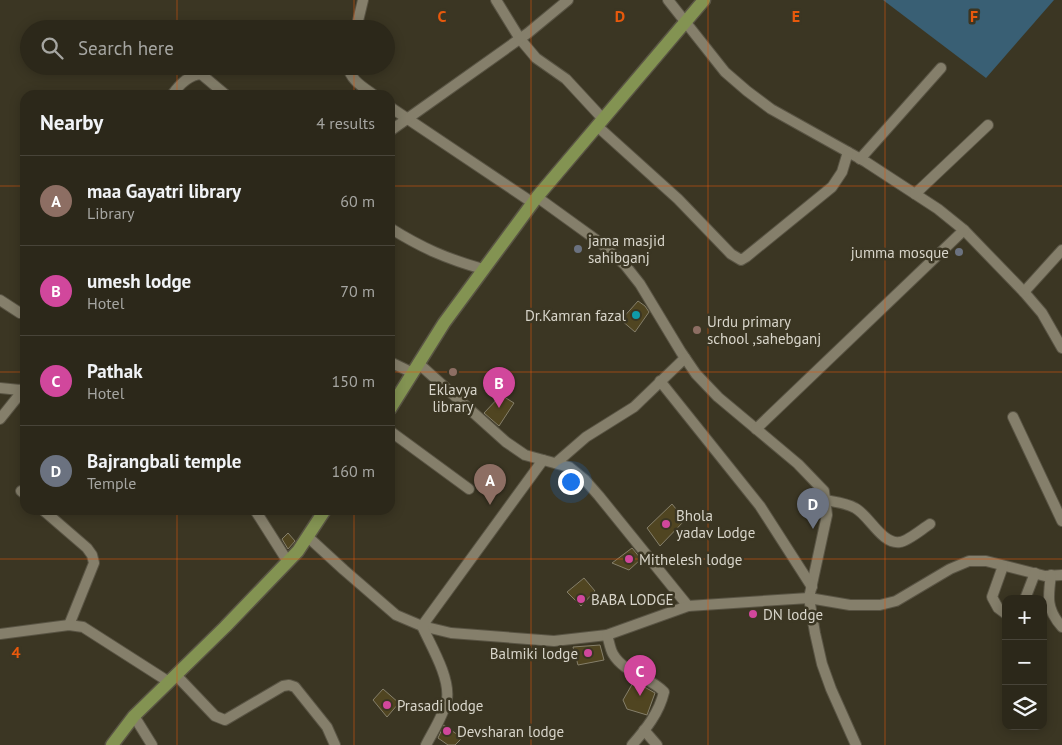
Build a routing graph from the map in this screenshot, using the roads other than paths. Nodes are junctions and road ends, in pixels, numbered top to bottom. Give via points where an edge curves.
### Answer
1 (363, 0) edge
2 (496, 0) edge
3 (568, 0) edge
4 (668, 0) edge
5 (704, 0) edge
6 (358, 20) edge
7 (686, 22) junction
8 (520, 39) junction
9 (942, 68) dead end
10 (194, 75) edge
11 (202, 75) edge
12 (351, 75) edge
13 (176, 90) edge
14 (220, 90) edge
15 (368, 90) edge
16 (395, 111) edge
17 (407, 119) junction
18 (600, 123) junction
19 (988, 125) dead end
20 (395, 127) edge
21 (848, 152) junction
22 (860, 158) junction
23 (915, 194) junction
24 (535, 200) junction
25 (964, 230) junction
26 (395, 231) edge
27 (1062, 250) edge
28 (483, 269) junction
29 (1024, 292) junction
30 (0, 300) edge
31 (20, 313) edge
32 (1062, 348) edge
33 (684, 358) junction
34 (395, 363) edge
35 (416, 368) junction
36 (660, 382) junction
37 (0, 388) edge
38 (20, 389) edge
39 (20, 395) edge
40 (395, 401) edge
41 (1013, 417) dead end
42 (0, 418) edge
43 (756, 429) junction
44 (395, 435) edge
45 (543, 460) junction
46 (556, 463) junction
47 (470, 489) dead end
48 (825, 500) junction
49 (49, 515) edge
50 (257, 515) edge
51 (323, 515) edge
52 (1062, 522) edge
53 (930, 524) dead end
54 (308, 537) junction
55 (288, 562) junction
56 (1003, 566) junction
57 (1035, 574) junction
58 (1057, 575) edge
59 (812, 587) junction
60 (1027, 595) edge
61 (809, 598) junction
62 (688, 606) junction
63 (1002, 611) edge
64 (69, 625) junction
65 (422, 626) junction
66 (1062, 627) edge
67 (0, 634) edge
68 (607, 636) junction
69 (173, 678) junction
70 (134, 716) junction
71 (644, 730) junction
72 (112, 745) edge
73 (152, 745) edge
74 (334, 745) edge
75 (426, 745) edge
76 (632, 745) edge
77 (657, 745) edge
78 (856, 745) edge

1 - 6 street
2 - 8 street
3 - 8 street
4 - 7 street
5 - 7 main road
7 - 18 main road
7 - 21 street via 725,72 747,91 771,109
8 - 17 street
8 - 18 street via 536,58 566,79
9 - 22 street
10 - 13 street
11 - 14 street
12 - 15 street
16 - 17 street
17 - 20 street
17 - 24 street
18 - 21 street via 731,254 741,260 832,188 842,172
18 - 24 main road
19 - 23 street
21 - 22 street
22 - 23 street
23 - 25 street
24 - 28 main road
24 - 33 street via 602,244 625,266 640,284
25 - 29 street
25 - 43 street
26 - 28 street via 450,260
27 - 29 street
28 - 35 main road
29 - 32 street via 1042,313
30 - 31 street
33 - 36 street
33 - 43 street via 718,397
34 - 35 street
35 - 40 main road
35 - 45 street via 506,442 525,455
36 - 46 street via 634,407 586,437
36 - 59 street via 760,506
37 - 38 street
39 - 42 street
41 - 52 street
43 - 48 street via 798,464 824,491
44 - 47 street
45 - 46 street
45 - 65 street
46 - 62 street via 569,467 585,480
48 - 53 street via 854,507 891,542 901,542
48 - 59 street via 828,515
49 - 64 street via 86,548 94,563
50 - 55 street
51 - 54 main road
54 - 55 main road
54 - 65 street via 396,614
55 - 69 main road
56 - 57 street
56 - 61 street via 969,561 896,601 880,605 850,605
56 - 63 street via 992,597
57 - 58 street
57 - 60 street
58 - 66 street via 1048,596 1049,605
59 - 61 street
61 - 62 street
61 - 78 street via 822,664
62 - 68 street
64 - 67 street
64 - 69 street via 83,626
65 - 68 street via 451,633 554,641
65 - 75 street via 447,689 443,711
68 - 71 street via 613,654 622,663 664,692 661,705
69 - 70 main road
69 - 74 street via 215,716 225,720 289,684 328,727
70 - 72 main road
70 - 73 street
71 - 76 street
71 - 77 street

